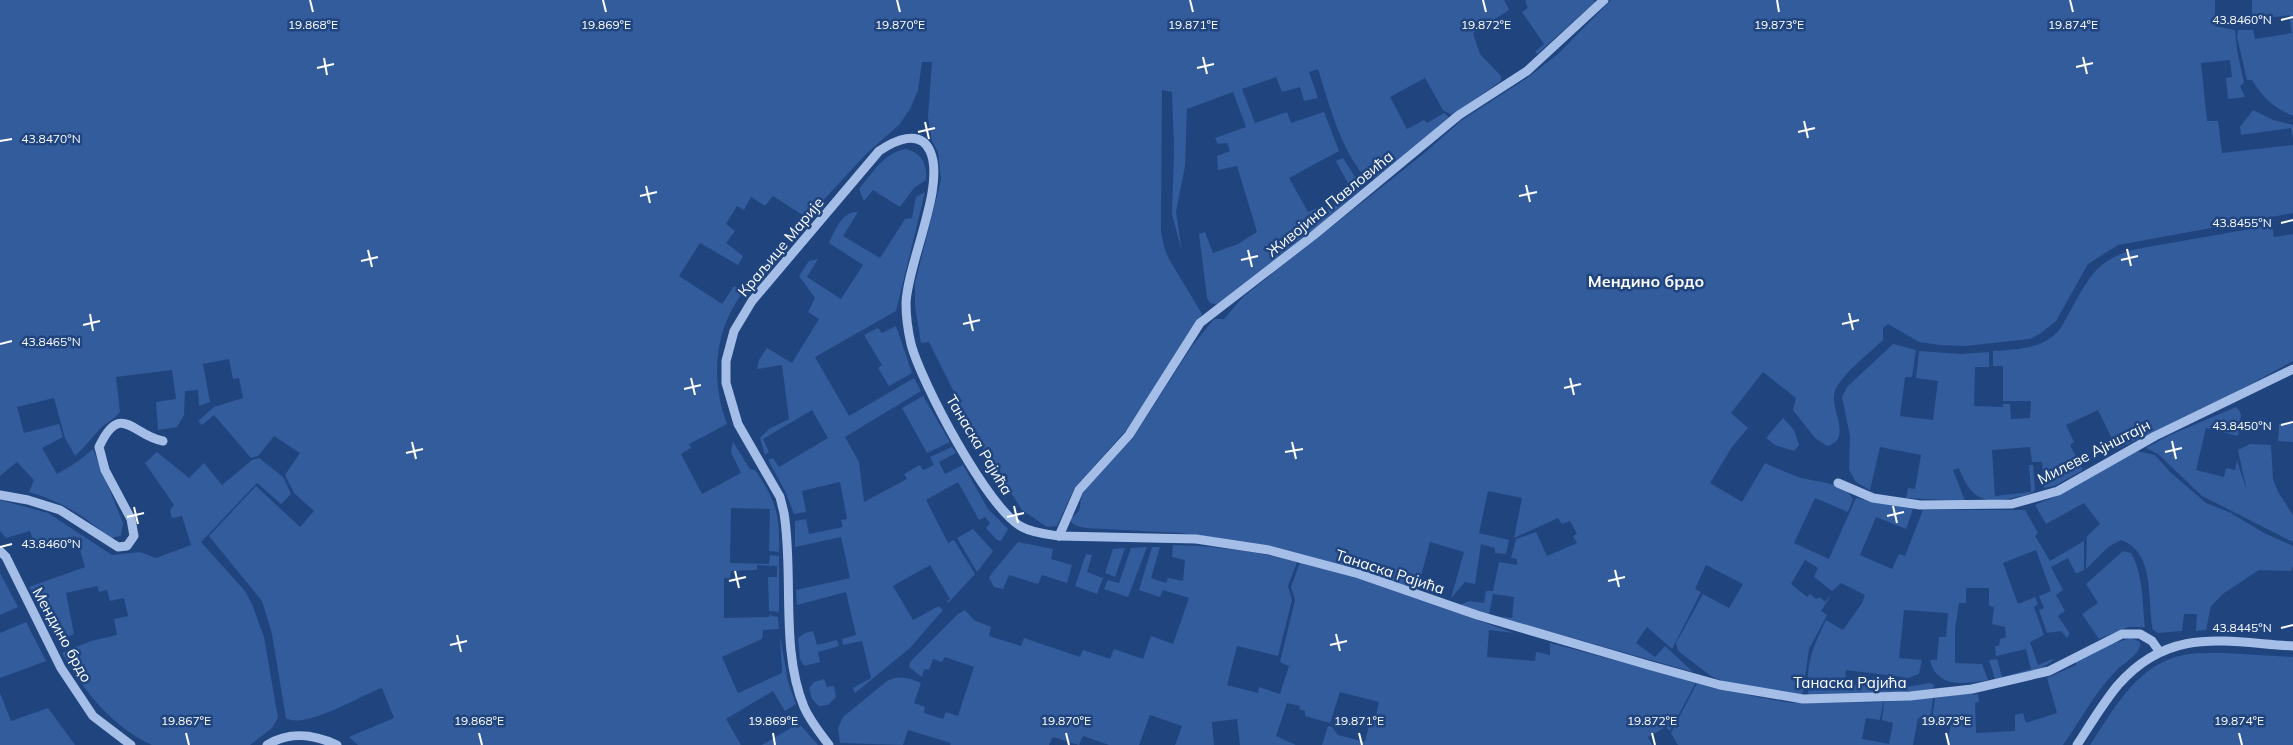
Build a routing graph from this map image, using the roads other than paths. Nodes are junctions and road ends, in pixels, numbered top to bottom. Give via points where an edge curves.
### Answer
1 (1604, 0) edge
2 (913, 137) joint
3 (2293, 369) edge
4 (162, 441) dead end
5 (1838, 483) dead end
6 (0, 496) edge
7 (1058, 536) junction
8 (0, 551) edge
9 (2293, 646) edge
10 (2159, 651) junction
11 (131, 745) edge
12 (267, 745) edge
13 (337, 745) edge
14 (829, 745) edge
15 (2077, 745) edge

1 - 7 street, Живојина Павловића via 1526,71 1459,115 1314,235 1200,323 1129,435 1079,490
2 - 7 street, Танаска Рајића via 922,140 930,150 935,176 906,302 911,344 965,455 992,499 1021,526
2 - 14 street, Краљице Марије via 879,151 752,301 734,331 726,361 726,383 738,424 780,497 784,513 796,683 811,720
3 - 5 street, Милеве Ајнштајн via 2155,436 2058,491 2036,498 2012,504 1920,505 1873,498
4 - 6 street via 152,439 131,424 120,423 107,430 99,447 105,470 131,519 134,536 127,546 118,548 60,510
7 - 10 street, Танаска Рајића via 1196,539 1270,550 1359,574 1477,615 1648,665 1720,685 1803,699 1910,696 1972,690 2049,670 2122,634 2140,634 2152,641
8 - 11 street, Мендино брдо via 6,557 66,676 93,716
9 - 10 street via 2214,640 2185,643
10 - 15 street via 2118,685
12 - 13 street via 276,739 317,736

